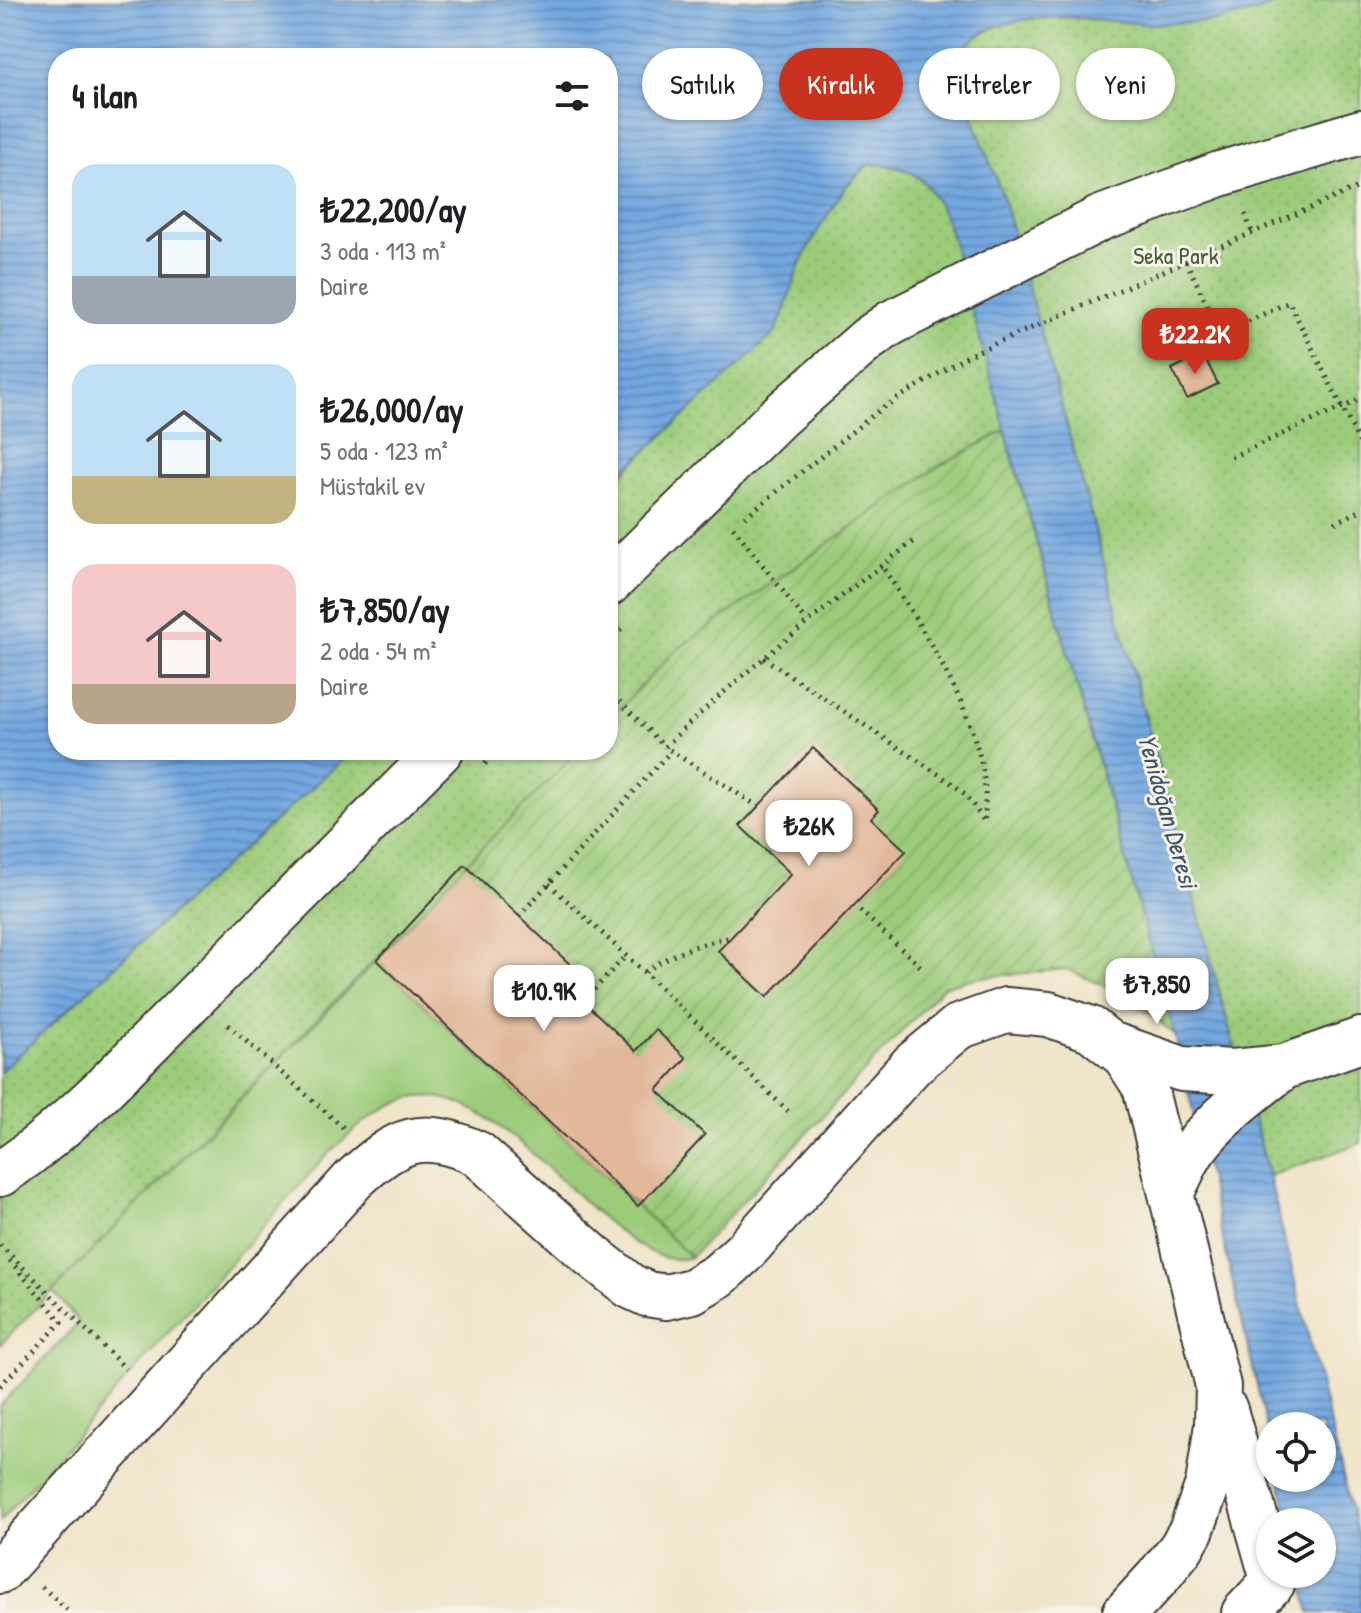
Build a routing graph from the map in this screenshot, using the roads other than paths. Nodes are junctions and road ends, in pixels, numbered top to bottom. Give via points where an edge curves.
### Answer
1 (1361, 132) edge
2 (618, 574) edge
3 (431, 760) edge
4 (1361, 1040) edge
5 (1109, 1044) junction
6 (1234, 1088) junction
7 (0, 1174) edge
8 (1171, 1193) junction
9 (1218, 1386) junction
10 (1256, 1520) edge
11 (0, 1571) edge
12 (1270, 1588) edge
13 (1125, 1613) edge
14 (1244, 1613) edge

1 - 2 street via 1220,174 1101,218 891,323 777,418
3 - 7 street via 65,1125
4 - 6 street
5 - 6 street
5 - 8 street via 1125,1056 1145,1087
5 - 11 street via 1091,1029 1048,1014 1006,1010 958,1027 913,1064 719,1275 692,1291 666,1297 630,1286 478,1154 438,1140 414,1139 395,1146 354,1179
6 - 8 street
8 - 9 street
9 - 10 street
9 - 13 street via 1214,1453 1191,1531
12 - 14 street

